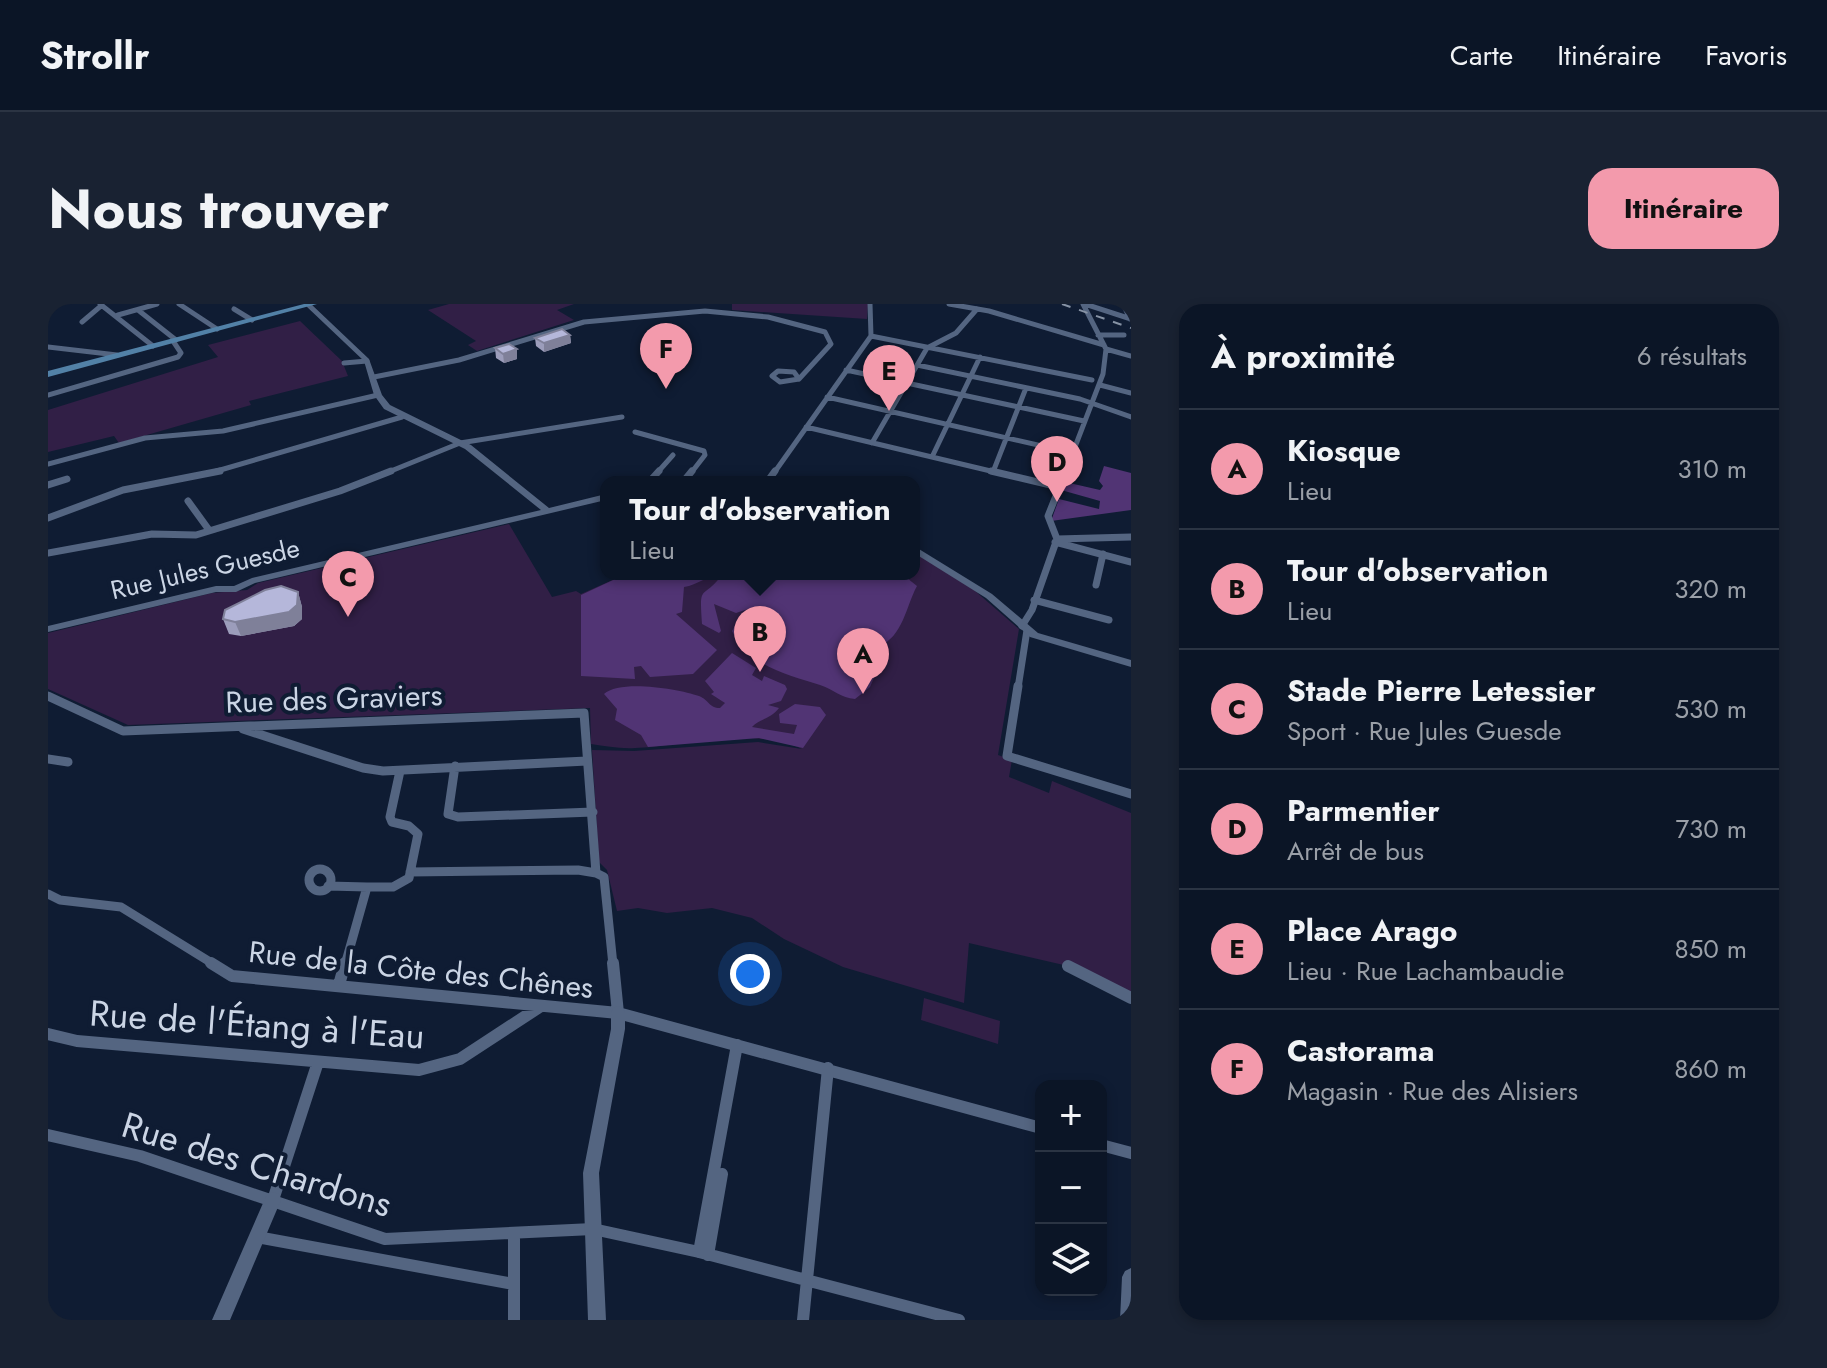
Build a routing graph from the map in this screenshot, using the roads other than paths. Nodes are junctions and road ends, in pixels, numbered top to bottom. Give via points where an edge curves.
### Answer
1 (101, 304) edge
2 (157, 304) edge
3 (179, 304) edge
4 (310, 304) edge
5 (870, 304) edge
6 (949, 304) edge
7 (1123, 304) edge
8 (296, 305) edge
9 (960, 305) edge
10 (1086, 308) edge
11 (234, 309) dead end
12 (977, 309) junction
13 (138, 310) junction
14 (280, 312) junction
15 (118, 315) junction
16 (1130, 319) edge
17 (252, 320) junction
18 (82, 322) dead end
19 (217, 329) junction
20 (1098, 335) junction
21 (1124, 335) dead end
22 (871, 336) junction
23 (174, 340) junction
24 (153, 346) junction
25 (48, 347) edge
26 (929, 347) junction
27 (1105, 347) junction
28 (117, 355) junction
29 (1131, 356) edge
30 (980, 357) junction
31 (367, 361) junction
32 (344, 363) dead end
33 (917, 365) junction
34 (807, 370) junction
35 (846, 370) junction
36 (794, 372) junction
37 (48, 374) edge
38 (970, 376) junction
39 (374, 377) junction
40 (799, 379) junction
41 (1092, 380) dead end
42 (906, 383) junction
43 (1100, 385) junction
44 (1026, 388) junction
45 (1131, 393) edge
46 (48, 395) edge
47 (378, 395) junction
48 (962, 395) junction
49 (827, 397) junction
50 (1093, 403) junction
51 (1019, 407) junction
52 (889, 411) junction
53 (402, 417) junction
54 (622, 417) dead end
55 (1131, 417) edge
56 (1084, 421) junction
57 (947, 424) junction
58 (806, 427) junction
59 (635, 432) dead end
60 (1006, 438) junction
61 (460, 443) junction
62 (872, 443) junction
63 (1073, 453) junction
64 (673, 455) dead end
65 (932, 457) junction
66 (48, 464) edge
67 (993, 472) junction
68 (654, 476) edge
69 (688, 476) edge
70 (771, 476) edge
71 (67, 479) dead end
72 (48, 485) edge
73 (1059, 487) junction
74 (600, 498) edge
75 (188, 501) dead end
76 (548, 511) junction
77 (48, 518) edge
78 (209, 530) junction
79 (1131, 537) edge
80 (1056, 541) junction
81 (48, 553) edge
82 (920, 553) edge
83 (1103, 554) junction
84 (1131, 562) edge
85 (1096, 585) dead end
86 (1034, 600) junction
87 (1109, 620) dead end
88 (1025, 628) junction
89 (48, 629) edge
90 (1131, 664) edge
91 (48, 696) edge
92 (236, 726) junction
93 (48, 759) edge
94 (588, 760) junction
95 (68, 762) dead end
96 (455, 766) junction
97 (400, 771) junction
98 (1131, 794) edge
99 (593, 812) junction
100 (410, 872) junction
101 (596, 873) junction
102 (328, 886) dead end
103 (367, 887) junction
104 (48, 894) edge
105 (1068, 966) dead end
106 (339, 985) junction
107 (1131, 998) edge
108 (541, 1005) junction
109 (618, 1013) junction
110 (48, 1034) edge
111 (737, 1045) junction
112 (318, 1062) junction
113 (828, 1068) junction
114 (1035, 1126) edge
115 (48, 1135) edge
116 (1107, 1147) edge
117 (1131, 1153) edge
118 (722, 1174) dead end
119 (273, 1200) junction
120 (593, 1229) junction
121 (514, 1233) junction
122 (257, 1237) junction
123 (703, 1253) junction
124 (1131, 1277) edge
125 (809, 1282) junction
126 (513, 1284) junction
127 (221, 1320) edge
128 (514, 1320) edge
129 (597, 1320) edge
130 (803, 1320) edge
131 (959, 1320) edge
132 (1129, 1320) edge

1 - 15 street
1 - 18 street
2 - 13 street
3 - 19 street
4 - 8 main road
4 - 14 main road
4 - 31 street
5 - 22 street
6 - 9 street
7 - 16 street
8 - 14 main road
9 - 12 street
10 - 16 street
10 - 20 street
11 - 17 street
12 - 26 street via 956,333
12 - 27 street
13 - 15 street
13 - 23 street
14 - 17 main road
15 - 24 street
17 - 19 main road
19 - 23 main road
20 - 21 street
20 - 27 street
22 - 26 street
22 - 35 street
23 - 24 main road
23 - 46 street via 178,357
24 - 28 main road
25 - 28 street
26 - 30 street
26 - 33 street
27 - 29 street
27 - 43 street
28 - 37 main road
30 - 38 street
30 - 41 street
31 - 32 street
31 - 39 street
33 - 38 street
33 - 42 street
34 - 36 street
34 - 39 street via 831,344 825,332 762,316 705,311 576,323 465,358
34 - 40 street
35 - 42 street
35 - 49 street
36 - 40 street
36 - 40 street via 772,376 784,383
38 - 44 street
38 - 48 street
39 - 47 street
42 - 48 street
42 - 52 street
43 - 45 street
43 - 50 street
44 - 50 street
44 - 51 street
47 - 53 street
47 - 66 street via 223,431 145,438
48 - 51 street
48 - 57 street
49 - 52 street
49 - 58 street
50 - 55 street
50 - 56 street
51 - 56 street
51 - 60 street
52 - 57 street
52 - 62 street
53 - 61 street
53 - 77 street via 239,467 121,491
54 - 61 street
56 - 63 street
57 - 60 street
57 - 65 street
58 - 62 street
58 - 70 street
59 - 69 street via 704,451
60 - 63 street
60 - 67 street
61 - 76 street
61 - 78 street via 340,491
62 - 65 street
63 - 73 street
64 - 68 street
65 - 67 street
67 - 73 street
71 - 72 street
73 - 80 street via 1048,516
74 - 76 street, Rue Jules Guesde
75 - 78 street
76 - 89 street, Rue Jules Guesde via 236,589 216,589
78 - 81 street via 196,535 152,534
79 - 80 street
80 - 83 street
80 - 86 street
82 - 88 street via 978,588
83 - 84 street
83 - 85 street
86 - 87 street
86 - 88 street
88 - 90 street
88 - 98 street via 1007,756
91 - 92 street, Rue des Graviers via 123,731
92 - 94 street, Rue des Graviers via 584,713
92 - 97 street via 363,768
93 - 95 street
94 - 96 street
94 - 99 street
96 - 97 street
96 - 99 street via 448,814
97 - 100 street via 390,817 418,834
99 - 101 street
100 - 101 street
100 - 103 street via 402,885
101 - 109 street via 604,877
102 - 103 street
103 - 106 street
104 - 106 street, Rue de la Côte des Chênes via 121,907 232,976
105 - 107 street
106 - 108 street, Rue de la Côte des Chênes
108 - 109 street, Rue de la Côte des Chênes
108 - 112 street, Rue de l'Étang à l'Eau via 460,1059 419,1070
109 - 111 street, Rue de la Côte des Chênes
109 - 120 street via 591,1173
110 - 112 street, Rue de l'Étang à l'Eau
111 - 113 street, Rue de la Côte des Chênes
111 - 123 street
112 - 119 street
113 - 114 street, Rue de la Côte des Chênes
113 - 125 street
115 - 119 street, Rue des Chardons via 140,1156
116 - 117 street
118 - 123 street
119 - 121 street, Rue des Chardons via 385,1239
119 - 122 street
120 - 121 street, Rue des Chardons
120 - 123 street, Rue des Chardons
120 - 129 street
121 - 126 street
122 - 126 street
122 - 127 street
123 - 125 street, Rue des Chardons
124 - 132 street
125 - 130 street
125 - 131 street, Rue des Chardons
126 - 128 street

